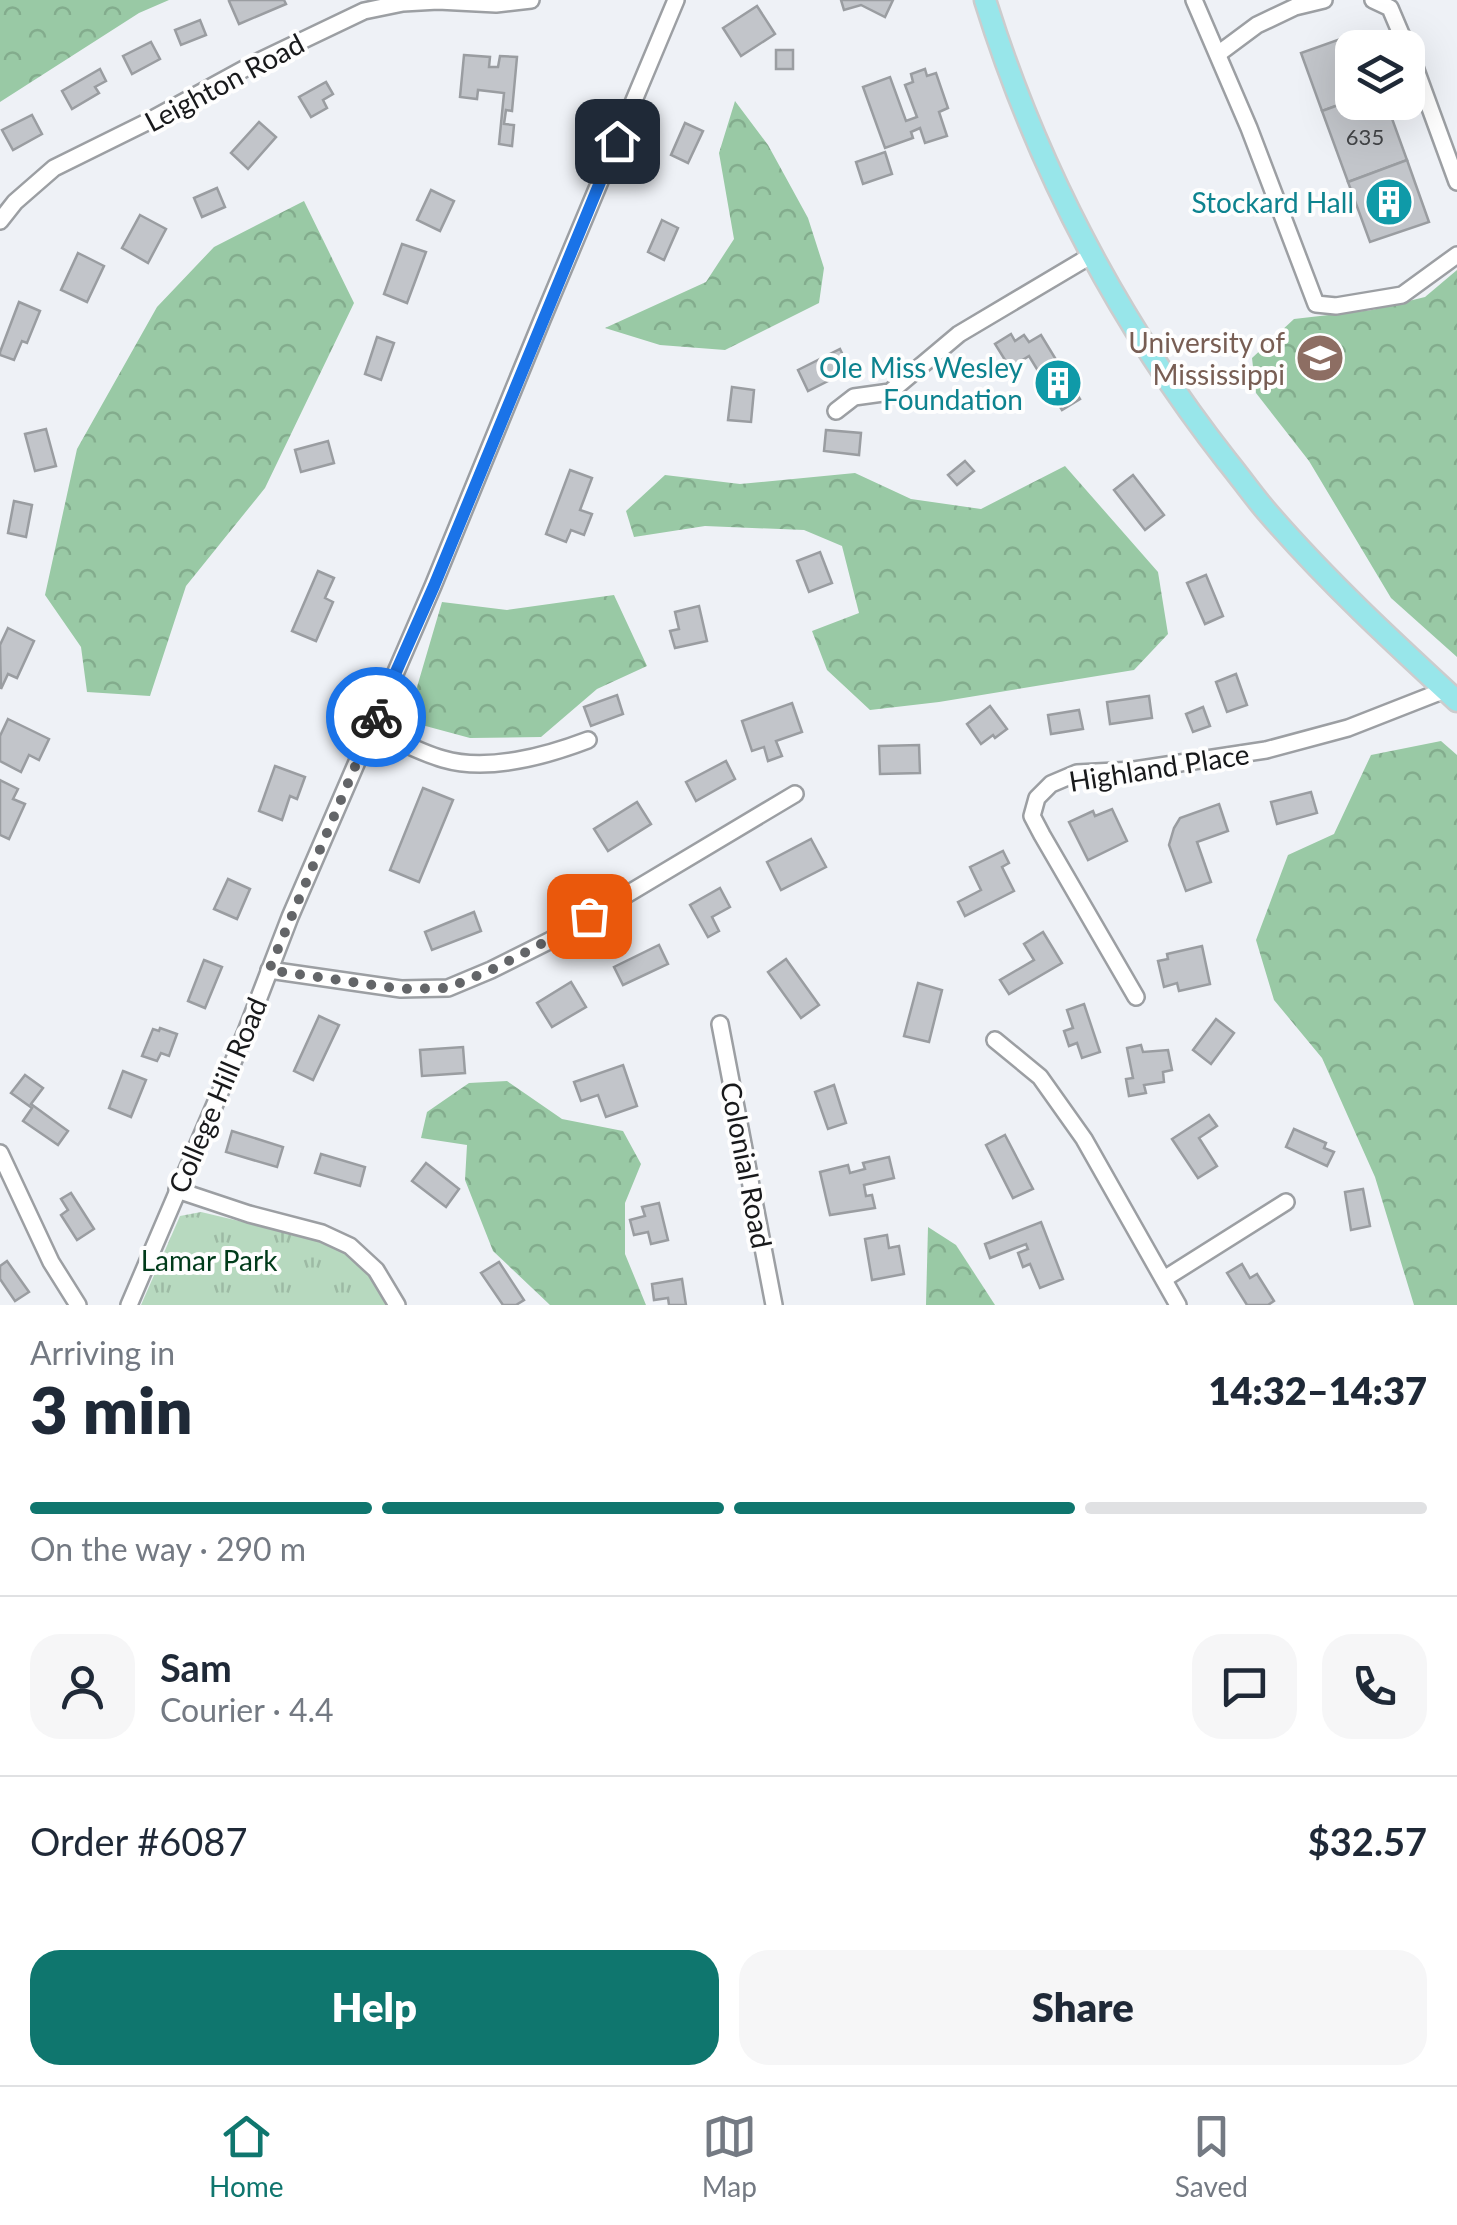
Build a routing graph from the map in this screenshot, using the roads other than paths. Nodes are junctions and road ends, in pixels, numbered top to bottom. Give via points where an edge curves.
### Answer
1 (532, 0) edge
2 (676, 0) edge
3 (985, 0) edge
4 (1194, 0) edge
5 (1324, 0) edge
6 (1373, 0) edge
7 (1399, 30) edge
8 (1218, 54) junction
9 (1425, 96) edge
10 (1457, 182) edge
11 (0, 220) edge
12 (1092, 255) junction
13 (1457, 256) edge
14 (836, 412) dead end
15 (1451, 696) edge
16 (371, 728) junction
17 (588, 740) dead end
18 (795, 794) dead end
19 (269, 970) junction
20 (1136, 997) dead end
21 (720, 1024) dead end
22 (995, 1040) dead end
23 (0, 1153) edge
24 (177, 1190) junction
25 (1286, 1202) dead end
26 (1164, 1279) junction
27 (78, 1305) edge
28 (129, 1305) edge
29 (397, 1305) edge
30 (774, 1305) edge
31 (1178, 1305) edge

1 - 11 street, Leighton Road via 395,3 364,11 54,168
2 - 16 street, College Hill Road
3 - 12 main road via 1010,76
4 - 8 street
5 - 8 street via 1257,25
6 - 7 street via 1390,8
8 - 13 street via 1316,304 1402,295
9 - 10 street
12 - 14 street via 959,334 890,392 854,397
12 - 15 main road via 1144,347 1268,513
15 - 20 street, Highland Place via 1266,750 1077,773 1051,784 1032,816
16 - 17 street via 442,759 471,764
16 - 19 street, College Hill Road
18 - 19 street via 549,941 448,988 401,989
19 - 24 street, College Hill Road
21 - 30 street, Colonial Road
22 - 26 street via 1040,1077 1084,1139
23 - 27 street via 50,1262
24 - 28 street, College Hill Road
24 - 29 street via 350,1246 376,1270
25 - 26 street
26 - 31 street

